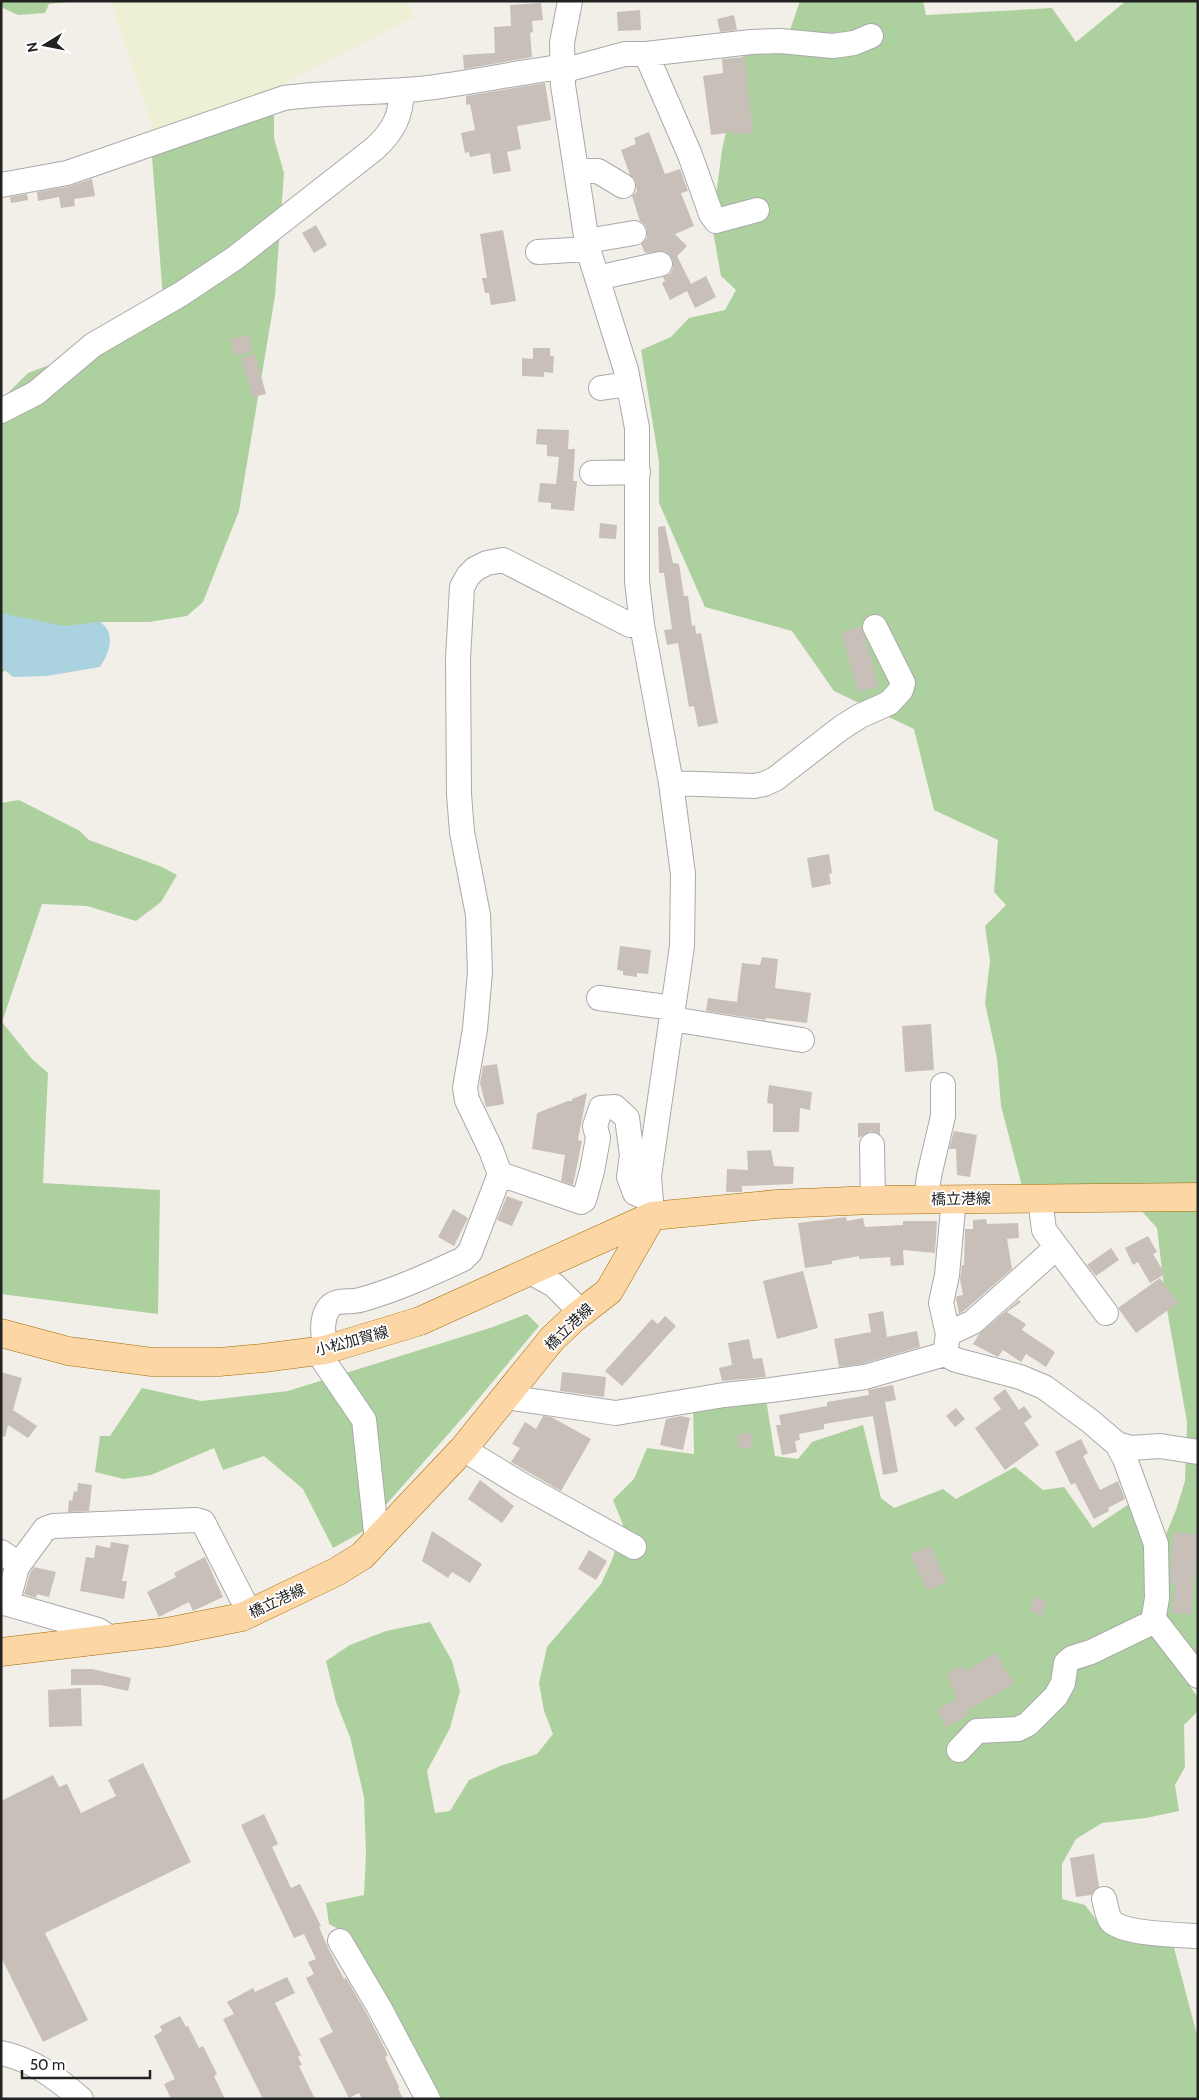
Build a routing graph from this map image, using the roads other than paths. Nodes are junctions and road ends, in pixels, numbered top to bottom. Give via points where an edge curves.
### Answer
1 (570, 1) edge
2 (871, 36) dead end
3 (646, 54) junction
4 (562, 69) junction
5 (402, 90) junction
6 (576, 172) junction
7 (1, 184) edge
8 (623, 186) dead end
9 (757, 210) dead end
10 (634, 233) dead end
11 (587, 245) junction
12 (538, 252) dead end
13 (660, 264) dead end
14 (597, 278) junction
15 (628, 384) junction
16 (602, 388) dead end
17 (1, 411) edge
18 (638, 472) junction
19 (592, 473) dead end
20 (642, 625) junction
21 (875, 627) dead end
22 (672, 783) junction
23 (599, 998) dead end
24 (672, 1013) junction
25 (802, 1040) dead end
26 (944, 1085) dead end
27 (872, 1145) dead end
28 (500, 1174) junction
29 (1198, 1197) edge
30 (954, 1198) junction
31 (1040, 1198) junction
32 (926, 1199) junction
33 (873, 1200) junction
34 (651, 1208) junction
35 (1056, 1248) junction
36 (530, 1272) junction
37 (1106, 1313) dead end
38 (573, 1319) junction
39 (1, 1333) edge
40 (946, 1344) junction
41 (321, 1351) junction
42 (506, 1397) junction
43 (1116, 1444) junction
44 (463, 1449) junction
45 (1198, 1452) edge
46 (376, 1541) junction
47 (634, 1547) dead end
48 (10, 1558) edge
49 (4, 1603) edge
50 (250, 1614) junction
51 (1153, 1618) junction
52 (112, 1639) junction
53 (1, 1652) edge
54 (1198, 1676) edge
55 (959, 1750) dead end
56 (1104, 1899) dead end
57 (1198, 1936) edge
58 (340, 1942) dead end
59 (1, 2053) edge
60 (81, 2099) edge
61 (428, 2099) edge

1 - 4 street via 562,43
2 - 3 street via 833,46 751,42
3 - 4 street via 626,54
3 - 9 street via 690,155 711,214 716,221
4 - 5 street
4 - 6 street
5 - 7 street via 284,98 67,173
5 - 17 street via 401,110 392,129 374,149 235,258 93,345 36,393
6 - 8 street via 598,170
6 - 11 street
10 - 11 street
11 - 12 street
11 - 14 street
13 - 14 street
14 - 15 street
15 - 16 street
15 - 18 street via 637,428
18 - 19 street
18 - 20 street via 637,581
20 - 22 street
20 - 28 street via 630,625 614,618 503,560 475,569 462,587 458,659 459,794 462,832 478,915 480,972 465,1088 467,1100
21 - 22 street via 903,683 901,690 889,702 854,720 764,784
22 - 24 street via 683,884 682,946
23 - 24 street
24 - 25 street
24 - 34 street via 649,1176
26 - 32 street via 943,1116
27 - 33 street
28 - 34 street via 580,1202 584,1200 598,1138 595,1126 601,1108 615,1107 627,1118 632,1155 629,1176 635,1193
28 - 41 street via 470,1252 463,1259 394,1290 337,1302 324,1318
29 - 31 main road, 橋立港線
30 - 31 main road, 橋立港線
30 - 32 main road, 橋立港線
30 - 40 street via 947,1275 941,1302
31 - 35 street via 1044,1230
32 - 33 main road, 橋立港線
33 - 34 main road, 橋立港線
34 - 36 main road, 小松加賀線
34 - 38 main road, 橋立港線 via 610,1291
35 - 37 street
35 - 40 street
36 - 38 street via 554,1285 574,1305
36 - 41 main road, 小松加賀線 via 420,1321
38 - 42 main road, 橋立港線 via 552,1339
39 - 41 main road, 小松加賀線 via 68,1351 152,1362 219,1362
40 - 42 street via 865,1376 616,1413
40 - 43 street via 956,1360 1020,1377 1044,1387
41 - 46 street via 364,1420
42 - 44 main road, 橋立港線
43 - 45 street via 1131,1448 1160,1446
43 - 51 street via 1125,1459 1156,1544 1157,1598
44 - 46 main road, 橋立港線
44 - 47 street
46 - 50 main road, 橋立港線 via 362,1556 336,1572
48 - 49 street
48 - 50 street via 53,1526 196,1520 203,1522
49 - 52 street via 98,1630
50 - 52 main road, 橋立港線 via 208,1625
51 - 54 street
51 - 55 street via 1153,1622 1066,1663 1063,1683 1056,1696 1028,1724 1010,1730 977,1732
52 - 53 main road, 橋立港線
56 - 57 street via 1110,1920 1117,1926 1161,1934
58 - 61 street
59 - 60 street via 34,2065

